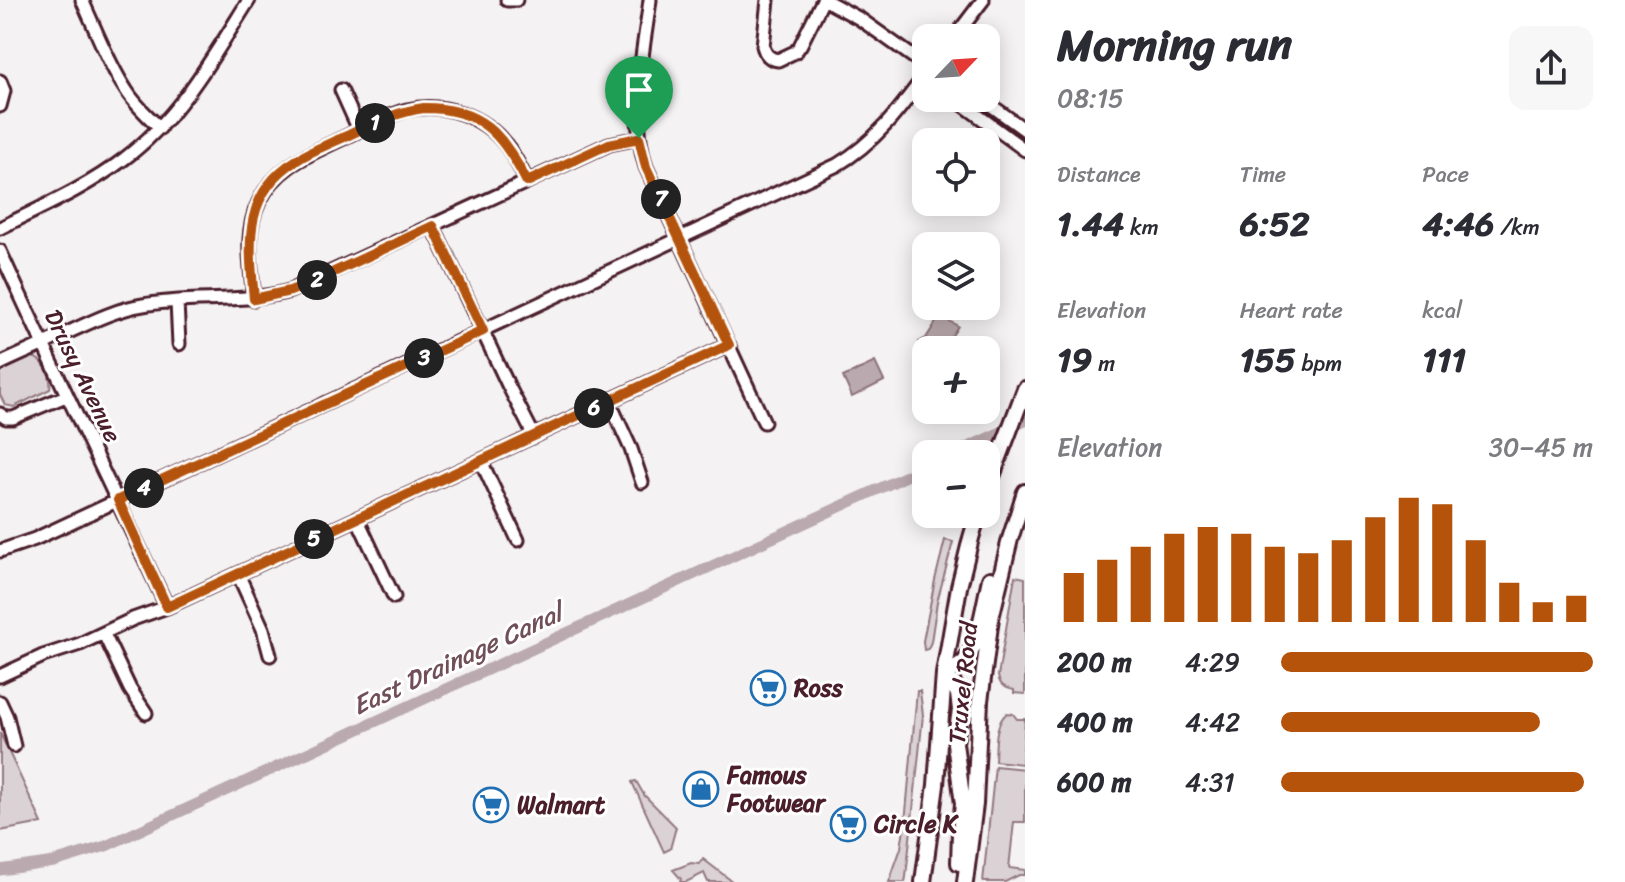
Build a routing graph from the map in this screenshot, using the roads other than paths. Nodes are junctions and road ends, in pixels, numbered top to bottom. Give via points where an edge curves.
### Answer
1 (82, 0) edge
2 (507, 0) edge
3 (516, 0) edge
4 (650, 0) edge
5 (768, 0) edge
6 (824, 0) edge
7 (983, 0) edge
8 (244, 2) edge
9 (965, 24) edge
10 (912, 56) edge
11 (0, 81) edge
12 (341, 90) dead end
13 (912, 93) edge
14 (0, 106) edge
15 (973, 112) edge
16 (1000, 112) edge
17 (160, 128) junction
18 (359, 130) junction
19 (1025, 130) edge
20 (639, 138) junction
21 (1025, 150) edge
22 (527, 182) junction
23 (433, 226) junction
24 (0, 228) edge
25 (680, 239) junction
26 (0, 251) edge
27 (254, 299) junction
28 (177, 302) junction
29 (483, 331) junction
30 (179, 344) dead end
31 (43, 345) junction
32 (729, 345) junction
33 (0, 364) edge
34 (1025, 390) edge
35 (66, 396) junction
36 (609, 401) junction
37 (0, 414) edge
38 (764, 422) dead end
39 (534, 436) junction
40 (1000, 455) edge
41 (481, 461) junction
42 (642, 482) dead end
43 (1023, 499) edge
44 (118, 500) junction
45 (357, 518) junction
46 (974, 528) edge
47 (518, 540) dead end
48 (0, 551) edge
49 (238, 574) junction
50 (394, 597) dead end
51 (167, 607) junction
52 (104, 634) junction
53 (270, 655) dead end
54 (944, 674) junction
55 (0, 676) edge
56 (0, 702) edge
57 (146, 713) dead end
58 (14, 746) dead end
59 (923, 882) edge
60 (962, 882) edge

1 - 17 street via 128,93
2 - 3 street
4 - 20 street
5 - 6 street via 763,46 778,60 800,46
6 - 10 street
7 - 9 street
8 - 17 street via 199,79
11 - 14 street
12 - 18 street
13 - 25 street via 889,123 849,158
15 - 21 street
16 - 19 street
17 - 24 street via 92,181
18 - 22 street via 407,110 454,110 496,134
18 - 27 street via 299,158 265,191 250,232
20 - 22 street via 609,144
20 - 25 street via 646,167
22 - 23 street
23 - 27 street via 308,284
23 - 29 street
25 - 29 street
25 - 32 street
26 - 31 street, Drusy Avenue
27 - 28 street
28 - 30 street
28 - 31 street via 122,309
29 - 39 street
29 - 44 street
31 - 33 street
31 - 35 street, Drusy Avenue
32 - 36 street
32 - 38 street
34 - 40 main road
35 - 37 street via 13,418
35 - 44 street, Drusy Avenue
36 - 39 street
36 - 42 street
39 - 41 street
41 - 45 street
41 - 47 street
43 - 54 main road via 1008,520 996,555 974,645 967,660
43 - 60 main road, Truxel Road via 991,618 975,804
44 - 48 street
44 - 51 street, Drusy Avenue
45 - 49 street
45 - 50 street
46 - 54 main road, Truxel Road
49 - 51 street
49 - 53 street
51 - 52 street
52 - 55 street
52 - 57 street
54 - 59 main road, Truxel Road
54 - 60 main road via 958,694 960,710 955,743 963,804
56 - 58 street

